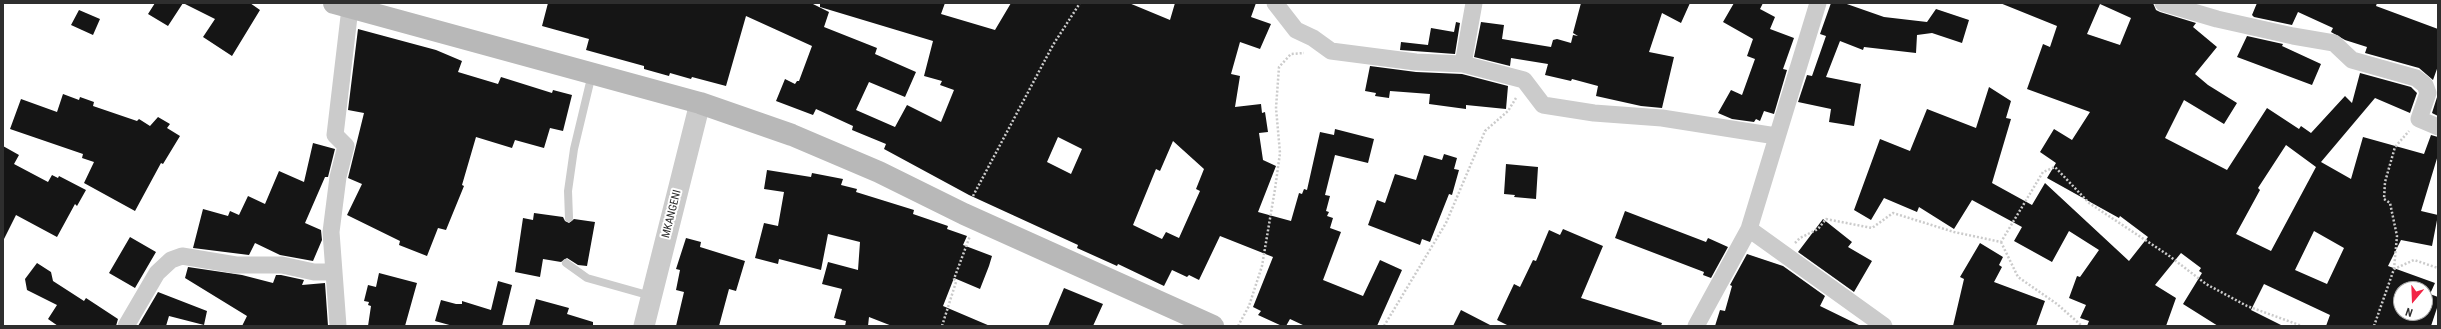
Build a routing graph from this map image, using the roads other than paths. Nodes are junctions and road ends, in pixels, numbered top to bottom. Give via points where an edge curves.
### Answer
1 (1275, 3) edge
2 (1474, 3) edge
3 (1818, 3) edge
4 (2163, 3) edge
5 (345, 5) edge
6 (1463, 64) junction
7 (592, 74) junction
8 (700, 103) junction
9 (2438, 127) edge
10 (1776, 136) junction
11 (569, 218) dead end
12 (1749, 230) junction
13 (566, 263) dead end
14 (334, 272) junction
15 (652, 296) junction
16 (126, 326) edge
17 (338, 326) edge
18 (644, 326) edge
19 (1212, 326) edge
20 (1696, 326) edge
21 (1884, 326) edge

1 - 6 street via 1296,30 1313,38 1330,51 1416,62
2 - 6 street
3 - 10 street
4 - 9 street via 2217,19 2334,43 2352,60 2416,78 2425,85 2428,93 2419,119
5 - 7 main road
5 - 14 street via 336,135 346,146 338,177 331,232
6 - 10 street via 1524,80 1543,105 1594,113 1662,118
7 - 8 main road
7 - 11 lane via 574,150 568,192
8 - 15 street, MKANGENI
8 - 19 main road via 792,135 879,172 964,214
10 - 12 street
12 - 20 street
12 - 21 street
13 - 15 lane via 587,278
14 - 16 street via 314,272 282,265 236,265 182,256 171,260 157,273
14 - 17 street
15 - 18 street, MKANGENI

